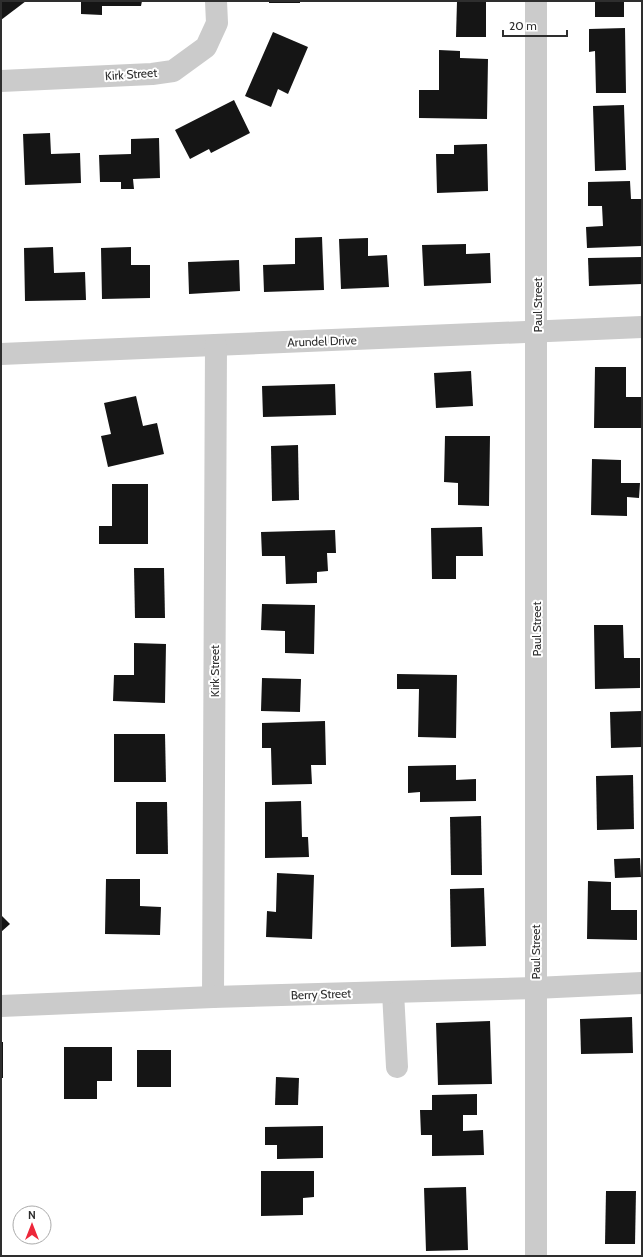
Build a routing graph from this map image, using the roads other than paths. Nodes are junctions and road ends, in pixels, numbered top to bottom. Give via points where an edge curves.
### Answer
1 (216, 1) edge
2 (536, 1) edge
3 (1, 81) edge
4 (642, 327) edge
5 (537, 332) junction
6 (216, 345) junction
7 (1, 354) edge
8 (642, 983) edge
9 (535, 988) junction
10 (393, 992) junction
11 (213, 997) junction
12 (1, 1006) edge
13 (397, 1067) dead end
14 (536, 1256) edge

1 - 3 street, Kirk Street via 216,23 206,47 174,71
2 - 5 street, Paul Street
4 - 5 street, Arundel Drive
5 - 6 street, Arundel Drive
5 - 9 street, Paul Street
6 - 7 street, Arundel Drive
6 - 11 street, Kirk Street
8 - 9 street, Berry Street
9 - 10 street, Berry Street
9 - 14 street, Paul Street
10 - 11 street, Berry Street
10 - 13 street
11 - 12 street, Berry Street

